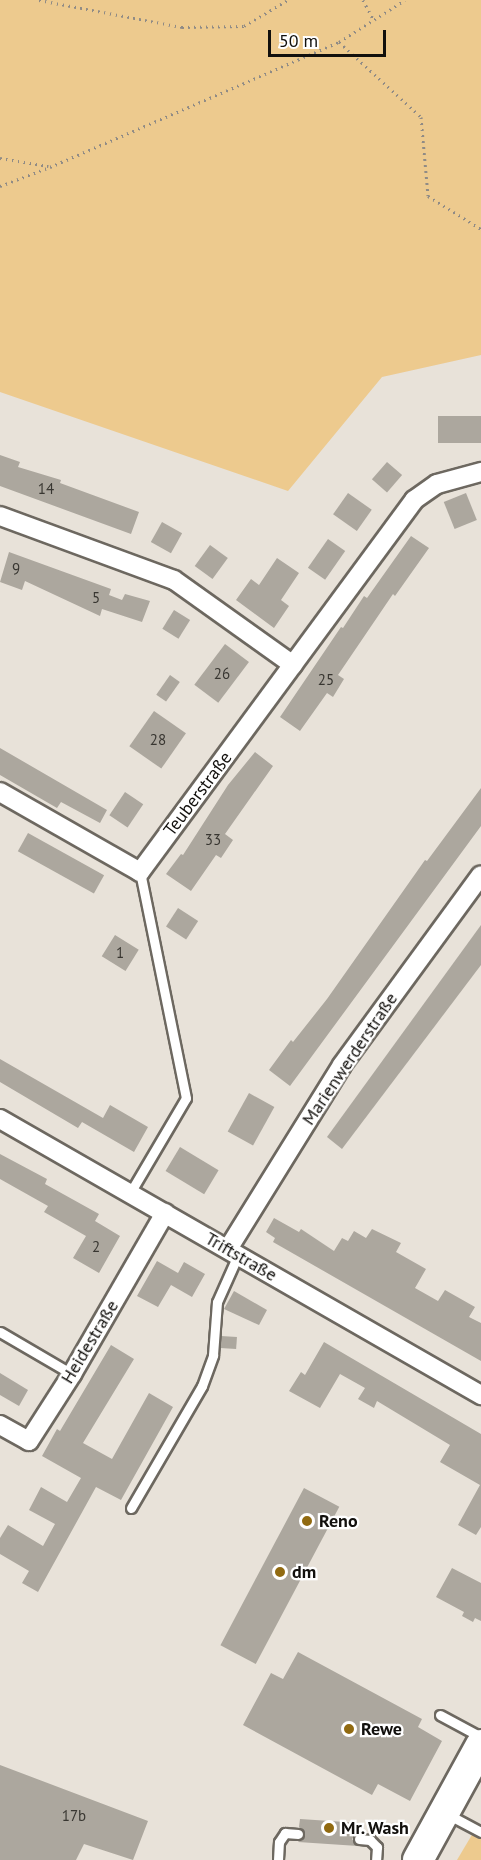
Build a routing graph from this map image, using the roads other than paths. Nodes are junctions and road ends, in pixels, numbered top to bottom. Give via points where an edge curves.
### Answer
1 (481, 472) edge
2 (0, 516) edge
3 (293, 665) junction
4 (0, 792) edge
5 (140, 872) junction
6 (481, 875) edge
7 (0, 1119) edge
8 (130, 1193) junction
9 (165, 1213) junction
10 (233, 1252) junction
11 (0, 1332) edge
12 (72, 1374) junction
13 (481, 1395) edge
14 (0, 1425) edge
15 (131, 1508) dead end
16 (440, 1715) dead end
17 (481, 1737) edge
18 (481, 1744) edge
19 (444, 1813) junction
20 (481, 1832) edge
21 (298, 1834) dead end
22 (359, 1839) dead end
23 (278, 1860) edge
24 (376, 1860) edge
25 (418, 1860) edge

1 - 3 street, Teuberstraße via 437,484 414,500
2 - 3 street via 174,580
3 - 5 street, Teuberstraße
4 - 5 street
5 - 8 lane via 186,1098
6 - 10 street, Marienwerderstraße via 342,1065
7 - 8 street, Triftstraße
8 - 9 street, Triftstraße
9 - 10 street, Triftstraße
9 - 12 street, Heidestraße
10 - 13 street, Triftstraße
10 - 15 lane via 217,1302 213,1355 206,1378
11 - 12 lane
12 - 14 street, Heidestraße via 29,1441
16 - 17 lane
18 - 19 main road
19 - 20 lane
19 - 25 main road
21 - 23 lane via 285,1833 279,1842
22 - 24 lane via 369,1840 377,1847

